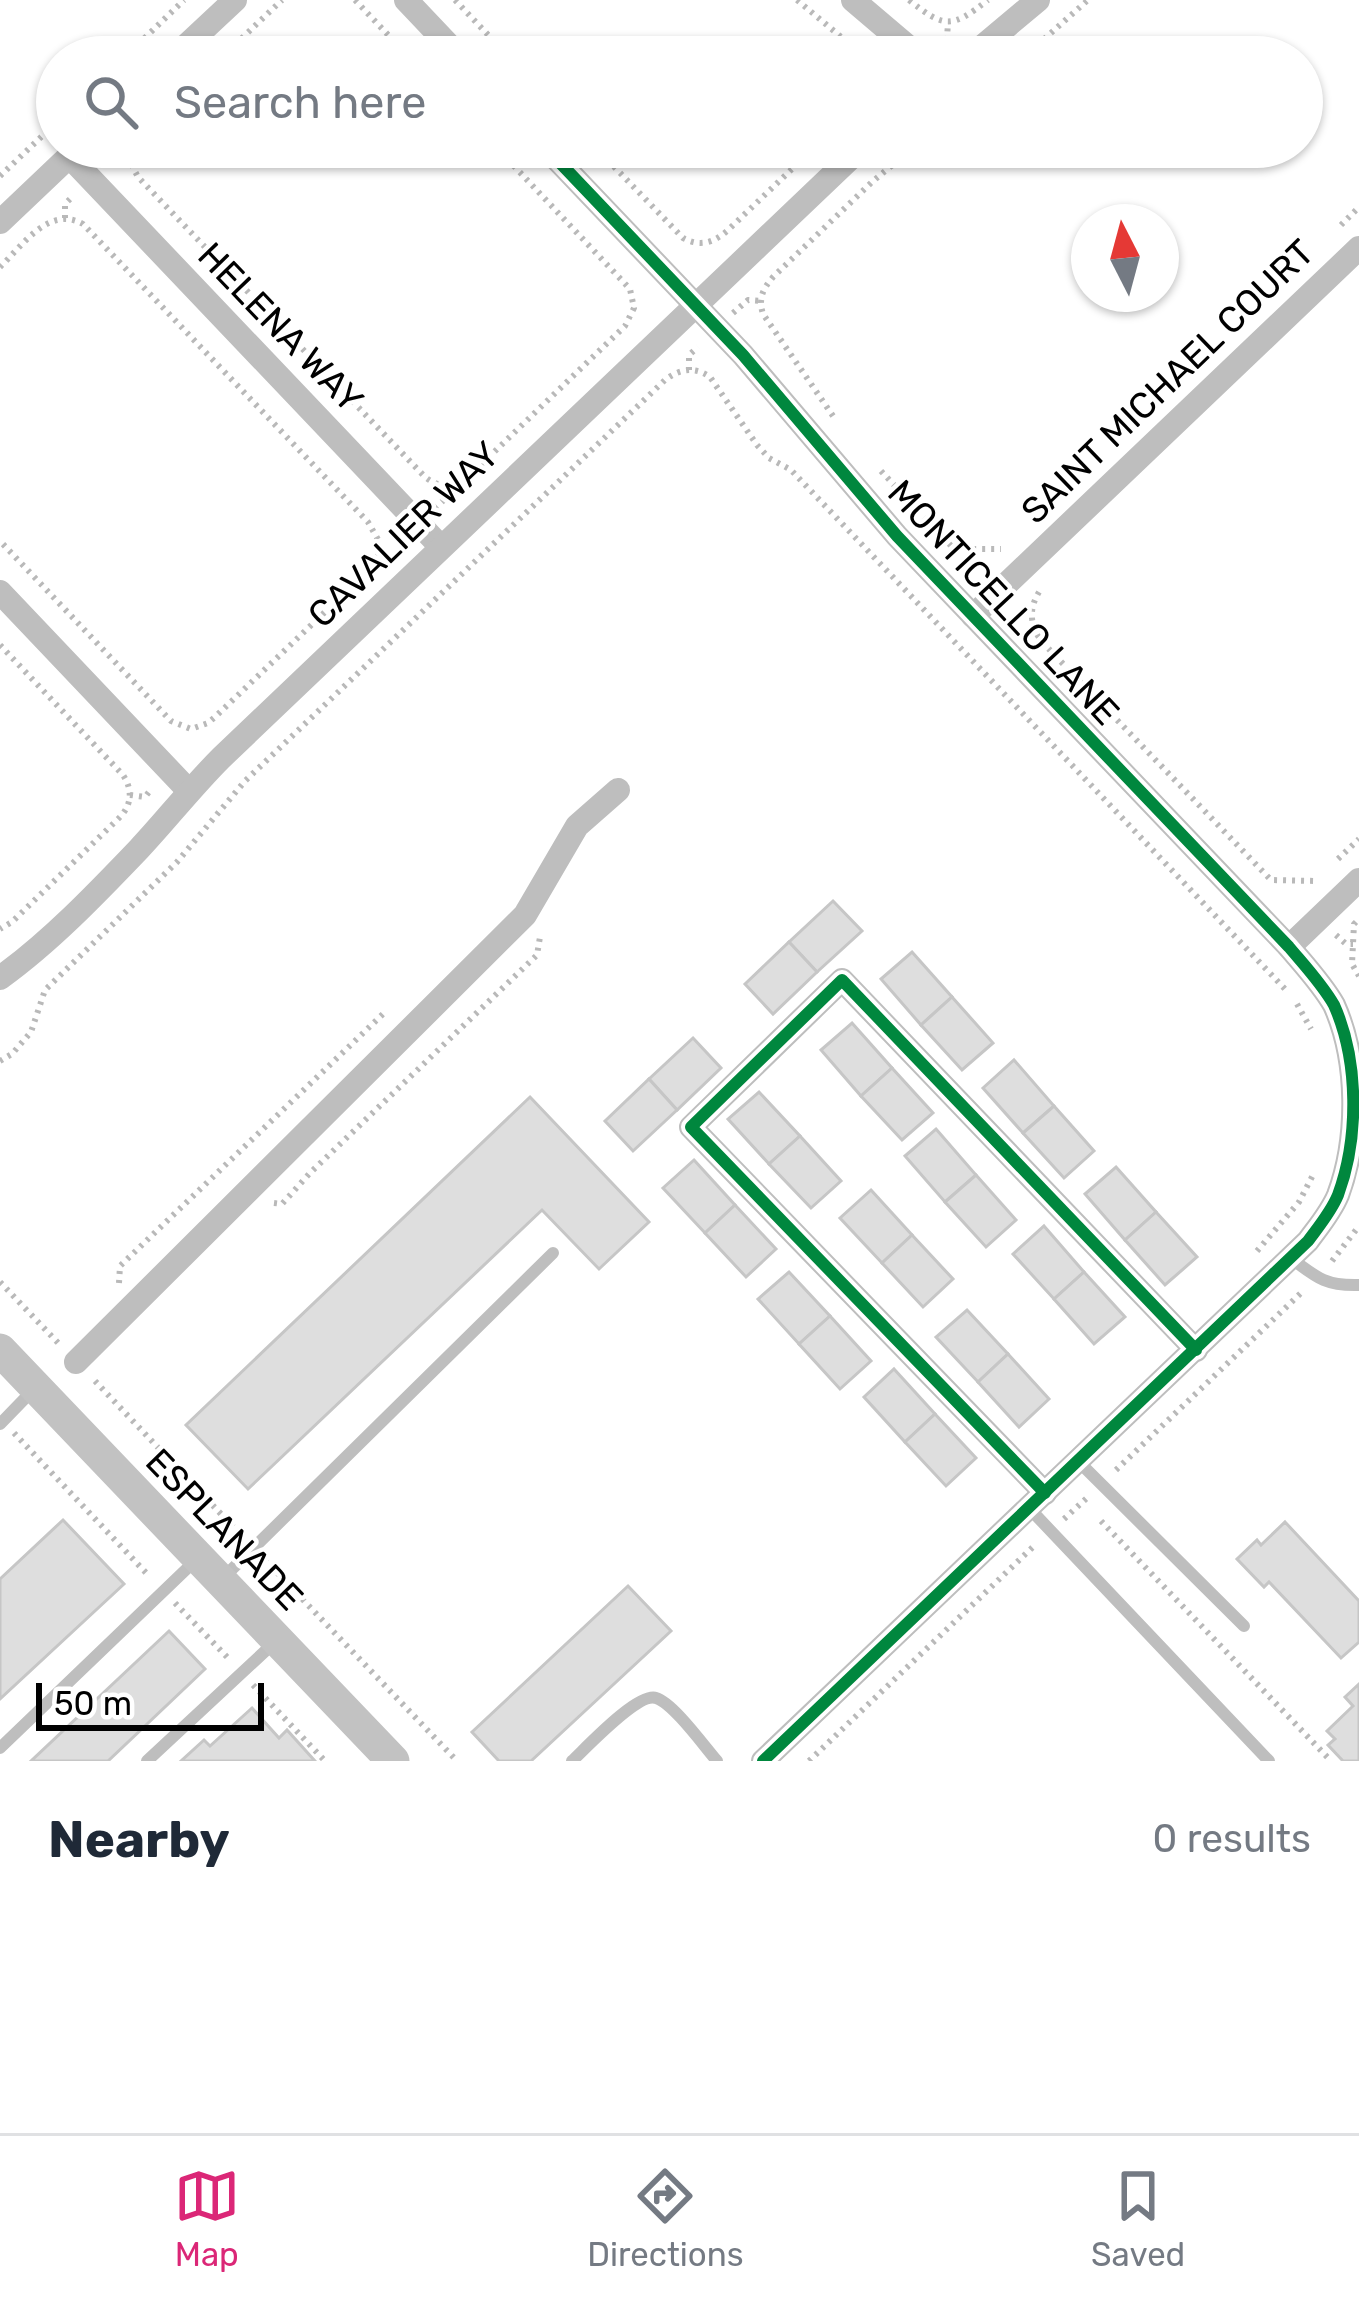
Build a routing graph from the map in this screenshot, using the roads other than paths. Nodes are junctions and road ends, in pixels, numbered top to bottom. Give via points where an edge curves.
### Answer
1 (235, 0) edge
2 (406, 0) edge
3 (853, 0) edge
4 (1038, 0) edge
5 (196, 36) edge
6 (440, 36) edge
7 (895, 36) edge
8 (995, 36) edge
9 (57, 168) edge
10 (89, 168) edge
11 (565, 168) edge
12 (840, 168) edge
13 (0, 222) edge
14 (1359, 248) edge
15 (696, 305) junction
16 (441, 547) junction
17 (0, 592) edge
18 (973, 616) junction
19 (188, 790) junction
20 (618, 790) dead end
21 (1359, 880) edge
22 (1289, 947) junction
23 (0, 978) edge
24 (1357, 1126) edge
25 (553, 1252) dead end
26 (1292, 1258) junction
27 (1359, 1285) edge
28 (0, 1350) edge
29 (1196, 1350) junction
30 (76, 1362) road end
31 (35, 1387) junction
32 (0, 1424) edge
33 (1078, 1462) junction
34 (1037, 1500) junction
35 (209, 1569) junction
36 (1244, 1626) dead end
37 (277, 1640) junction
38 (0, 1748) edge
39 (378, 1752) edge
40 (578, 1759) edge
41 (147, 1761) edge
42 (717, 1761) edge
43 (763, 1761) edge
44 (1269, 1761) edge

1 - 5 street
2 - 6 street
3 - 7 street
4 - 8 street
9 - 13 street
10 - 16 street, HELENA WAY
11 - 15 street, MONTICELLO LANE
12 - 15 street, CAVALIER WAY
14 - 18 street, SAINT MICHAEL COURT
15 - 16 street, CAVALIER WAY
15 - 18 street, MONTICELLO LANE
16 - 19 street, CAVALIER WAY
17 - 19 street
18 - 22 street, MONTICELLO LANE
19 - 23 street, CAVALIER WAY via 122,866
20 - 30 street via 578,826 525,916
21 - 22 street
22 - 24 street, MONTICELLO LANE via 1348,1034
24 - 26 street, MONTICELLO LANE via 1339,1193
25 - 35 lane via 253,1548
26 - 27 lane via 1320,1280
26 - 29 street, MONTICELLO LANE
28 - 31 main road, ESPLANADE
29 - 33 street, MONTICELLO LANE
29 - 34 street via 842,980 691,1127
31 - 32 lane
31 - 35 main road, ESPLANADE
33 - 34 street, MONTICELLO LANE
33 - 36 lane
34 - 43 street, MONTICELLO LANE
34 - 44 lane
35 - 37 main road, ESPLANADE
35 - 38 lane
37 - 39 main road, ESPLANADE
37 - 41 lane
40 - 42 lane via 647,1697 667,1705

